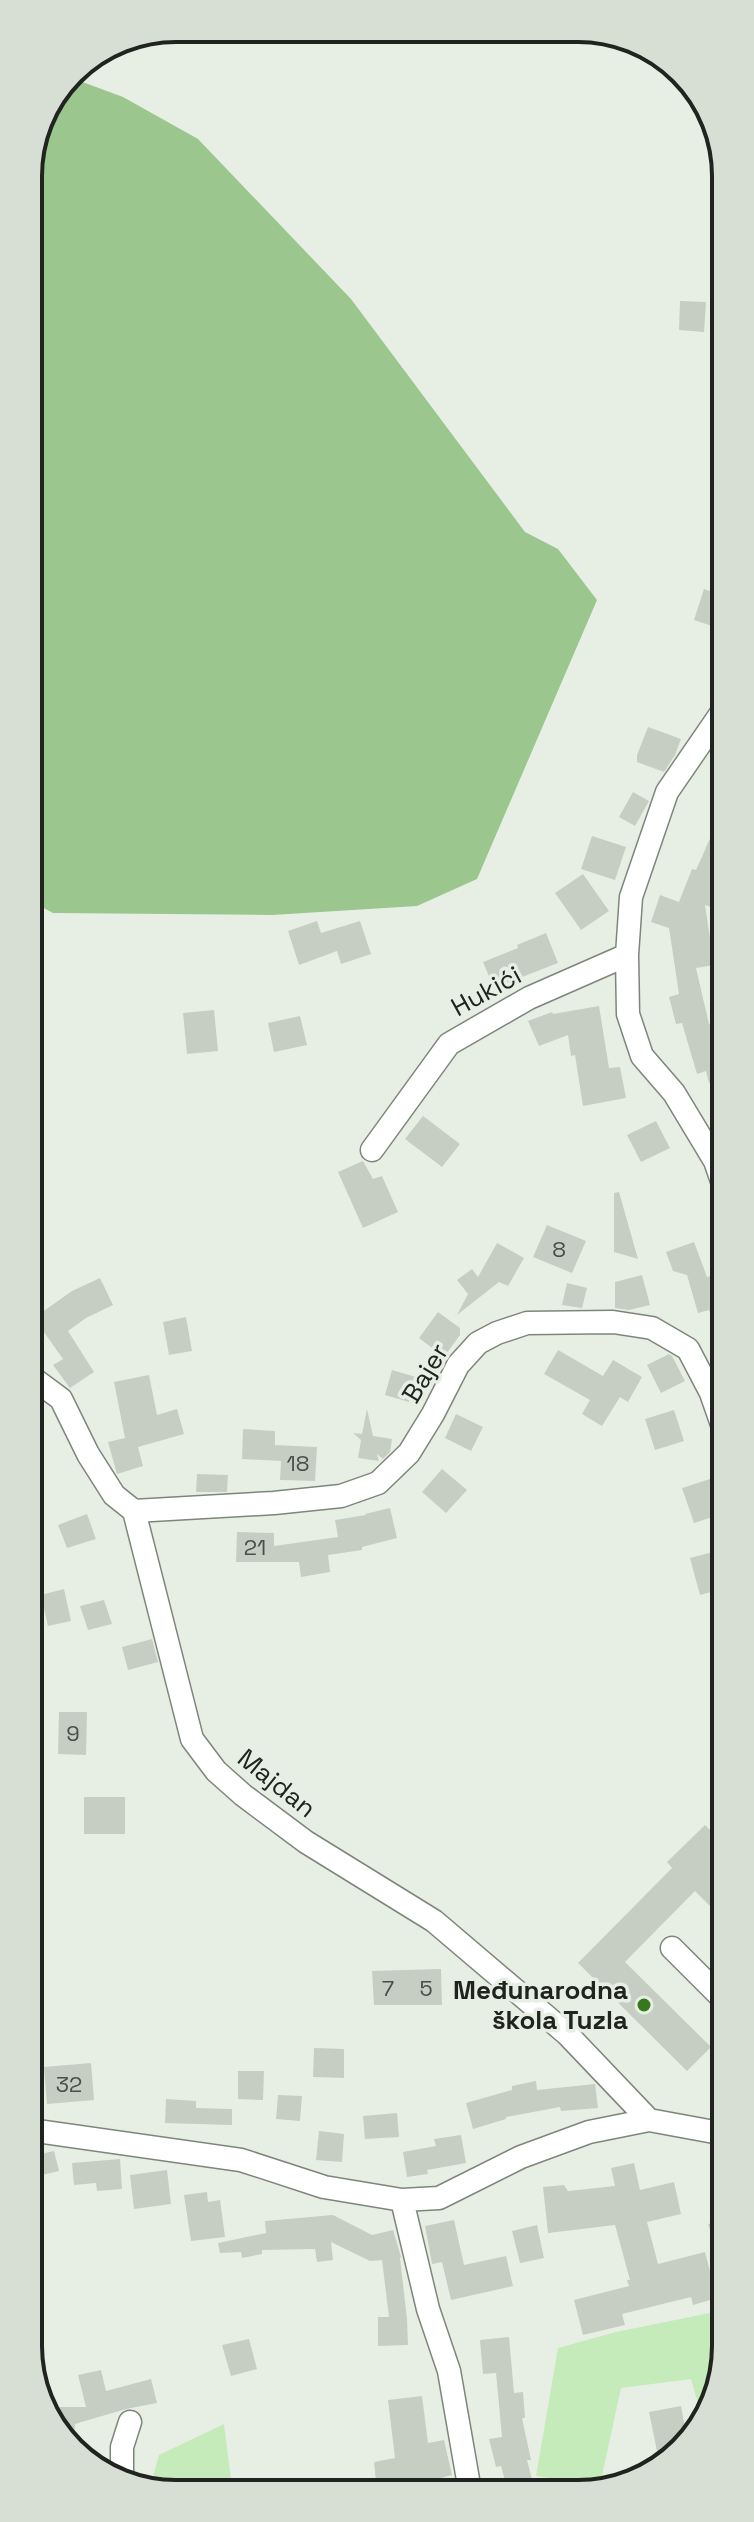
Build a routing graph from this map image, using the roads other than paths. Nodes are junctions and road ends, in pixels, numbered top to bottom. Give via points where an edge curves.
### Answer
1 (712, 726) edge
2 (627, 955) junction
3 (372, 1150) dead end
4 (712, 1156) edge
5 (42, 1385) edge
6 (712, 1396) edge
7 (134, 1511) junction
8 (672, 1948) dead end
9 (712, 1988) edge
10 (649, 2120) junction
11 (42, 2132) edge
12 (712, 2132) edge
13 (402, 2200) junction
14 (130, 2422) dead end
15 (122, 2468) edge
16 (468, 2480) edge

1 - 2 street via 667,792 631,897
2 - 3 street, Hukići via 529,998 449,1044
2 - 4 street via 628,1014 642,1056 674,1093
5 - 7 street, Majdan via 61,1399 114,1495
6 - 7 street, Bajer via 688,1349 652,1328 613,1322 527,1323 478,1343 458,1365 409,1453 378,1483 341,1496
7 - 10 street, Majdan via 192,1739 216,1771 306,1842 434,1921 567,2034
8 - 9 street
10 - 12 street
10 - 13 street via 589,2132 521,2157 439,2198
11 - 13 street via 241,2160 324,2187
13 - 16 street via 449,2371
14 - 15 street

